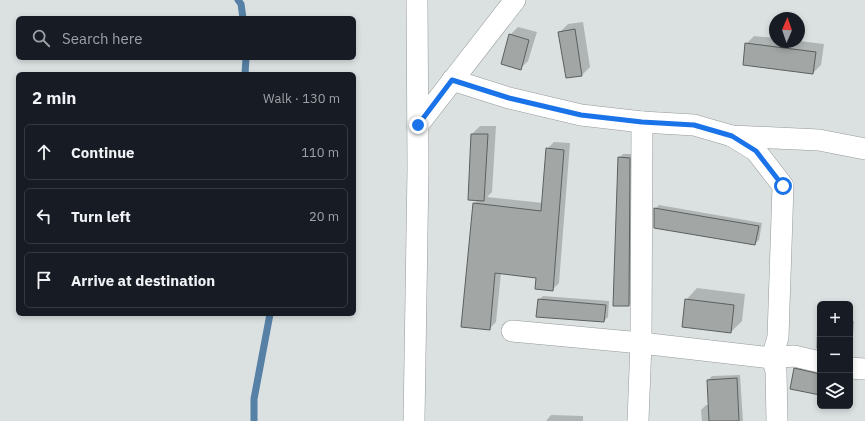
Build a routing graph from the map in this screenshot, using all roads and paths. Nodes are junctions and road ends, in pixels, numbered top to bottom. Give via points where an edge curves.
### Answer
1 (417, 0) edge
2 (515, 0) edge
3 (452, 80) junction
4 (642, 122) junction
5 (418, 125) junction
6 (732, 136) junction
7 (865, 149) edge
8 (512, 331) dead end
9 (641, 343) junction
10 (772, 358) junction
11 (817, 361) edge
12 (853, 368) edge
13 (865, 369) edge
14 (414, 421) edge
15 (638, 421) edge
16 (777, 421) edge

1 - 5 street
2 - 3 street
3 - 4 street via 509,98 581,115
3 - 5 street
4 - 6 street via 694,125
4 - 9 street
5 - 14 street
6 - 7 street via 819,140
6 - 10 street via 756,151 783,186 778,338
8 - 9 street
9 - 10 street
9 - 15 street
10 - 11 street via 794,356
10 - 16 street via 776,371
12 - 13 street

